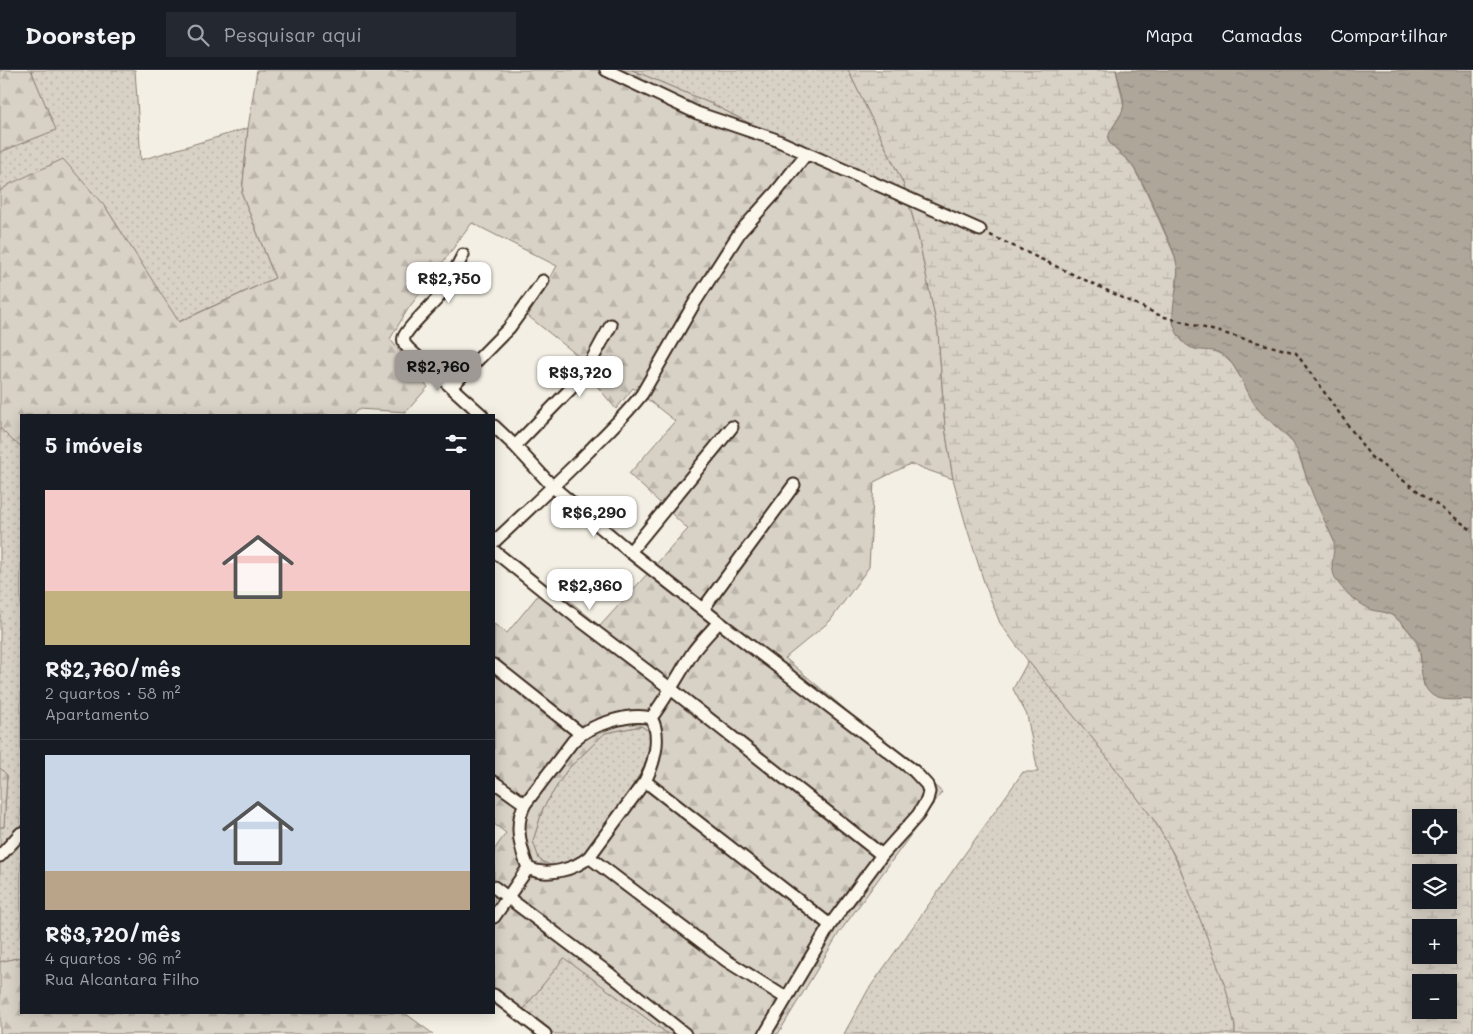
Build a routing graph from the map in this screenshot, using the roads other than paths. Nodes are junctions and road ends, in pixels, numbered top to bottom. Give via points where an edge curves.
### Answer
1 (606, 70) edge
2 (807, 153) junction
3 (980, 230) road end
4 (463, 255) dead end
5 (542, 281) dead end
6 (611, 325) dead end
7 (452, 386) junction
8 (481, 414) edge
9 (495, 427) edge
10 (732, 427) dead end
11 (515, 446) junction
12 (794, 485) dead end
13 (553, 486) junction
14 (495, 541) edge
15 (495, 552) edge
16 (630, 552) junction
17 (703, 609) junction
18 (719, 622) junction
19 (495, 666) edge
20 (671, 689) junction
21 (651, 718) junction
22 (581, 734) junction
23 (645, 781) junction
24 (495, 783) edge
25 (525, 804) junction
26 (20, 834) edge
27 (882, 855) junction
28 (0, 856) edge
29 (589, 857) junction
30 (528, 868) junction
31 (495, 888) edge
32 (507, 898) junction
33 (495, 916) edge
34 (830, 925) junction
35 (495, 996) edge
36 (786, 998) junction
37 (545, 1034) edge
38 (685, 1034) edge
39 (765, 1034) edge

1 - 2 street via 698,113
2 - 3 street
2 - 13 street via 740,232 642,394
4 - 7 street via 442,292 404,340 410,350
5 - 7 street via 509,328
6 - 11 street via 583,376
7 - 8 street
9 - 11 street
10 - 16 street
11 - 13 street
12 - 17 street
13 - 14 street
13 - 16 street
15 - 20 street
16 - 17 street
17 - 18 street
18 - 20 street via 693,653
18 - 27 street via 914,771 927,785 928,800 918,816
19 - 22 street
20 - 21 street
20 - 27 street
21 - 22 street via 628,717
21 - 23 street via 655,729 655,755
22 - 25 street
23 - 29 street
23 - 34 street
24 - 25 street
25 - 30 street via 518,830
26 - 28 street
27 - 34 street
29 - 30 street via 575,867 560,871
29 - 36 street via 727,961
30 - 32 street
31 - 32 street
32 - 33 street
32 - 38 street
34 - 36 street
35 - 37 street
36 - 39 street

